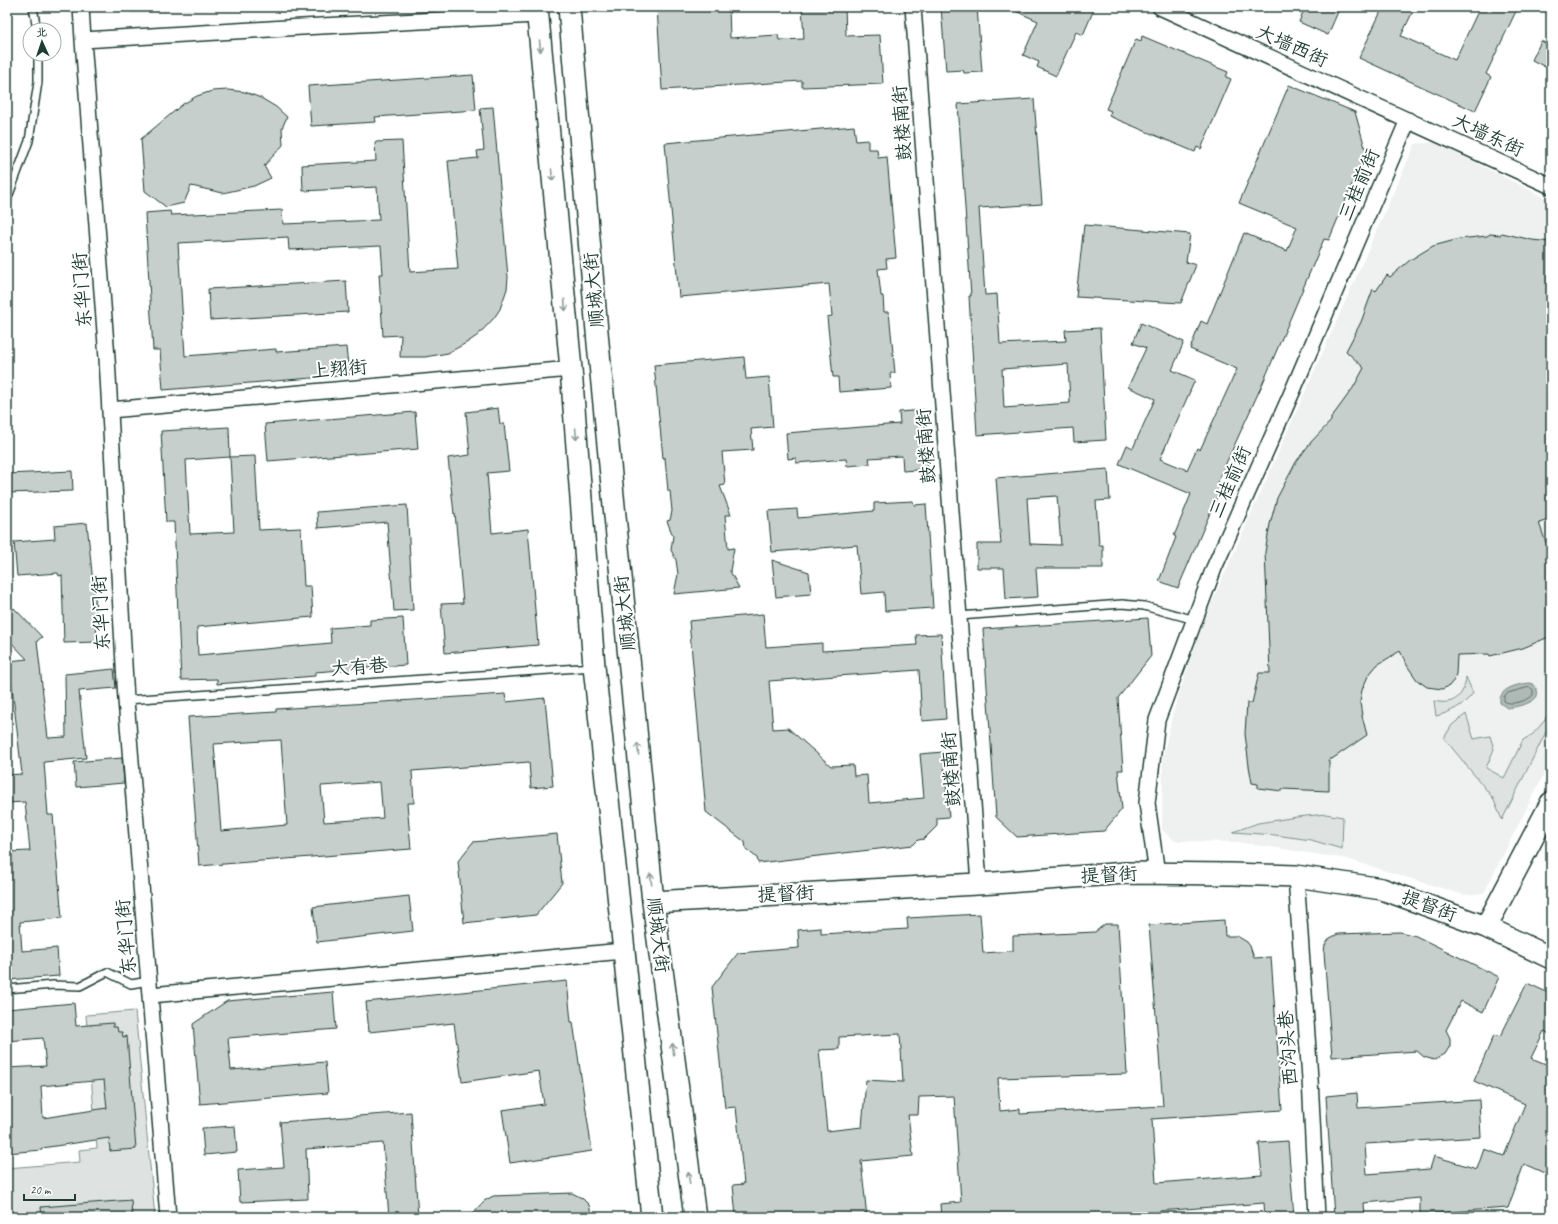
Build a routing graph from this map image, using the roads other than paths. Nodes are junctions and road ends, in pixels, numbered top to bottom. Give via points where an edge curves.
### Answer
1 (33, 7) edge
2 (82, 7) edge
3 (569, 7) edge
4 (913, 7) edge
5 (1160, 7) edge
6 (537, 11) edge
7 (36, 22) edge
8 (82, 40) junction
9 (38, 62) edge
10 (1408, 120) junction
11 (1551, 186) edge
12 (7, 200) edge
13 (571, 369) junction
14 (110, 410) junction
15 (959, 616) junction
16 (1195, 620) junction
17 (594, 666) junction
18 (126, 700) junction
19 (1551, 803) edge
20 (1157, 874) junction
21 (1296, 876) junction
22 (979, 883) junction
23 (653, 902) junction
24 (1486, 927) junction
25 (623, 951) junction
26 (1551, 958) edge
27 (150, 988) junction
28 (7, 990) edge
29 (168, 1217) edge
30 (652, 1217) edge
31 (694, 1217) edge
32 (1317, 1217) edge

1 - 7 lane
2 - 8 street, 东华门街
23 -> 3 main road, 顺城大街 via 598,343
4 - 15 street, 鼓楼南街
5 - 10 street, 大墙西街
6 - 8 street
6 -> 13 main road, 顺城大街
8 - 14 street, 东华门街
9 - 12 lane via 38,82 29,141
10 - 11 street, 大墙东街
10 - 16 street, 三桂前街 via 1214,568
13 - 14 street, 上翔街
13 -> 17 main road, 顺城大街
14 - 18 street, 东华门街
15 - 16 lane via 1122,604 1144,606
15 - 22 street, 鼓楼南街
16 - 20 street, 三桂前街 via 1157,720 1147,803
17 - 18 lane, 大有巷
17 - 25 main road, 顺城大街
18 - 27 street, 东华门街
19 - 24 main road
20 - 21 main road, 提督街
20 - 22 main road, 提督街 via 1126,873
21 - 24 main road, 提督街 via 1382,889
21 - 32 street, 西沟头巷
22 - 23 main road, 提督街
31 -> 23 main road, 顺城大街
24 - 26 main road, 提督街
25 - 27 street
25 - 30 main road, 顺城大街
27 - 28 lane via 131,984 107,972 80,986 53,985
27 - 29 street, 东华门街

